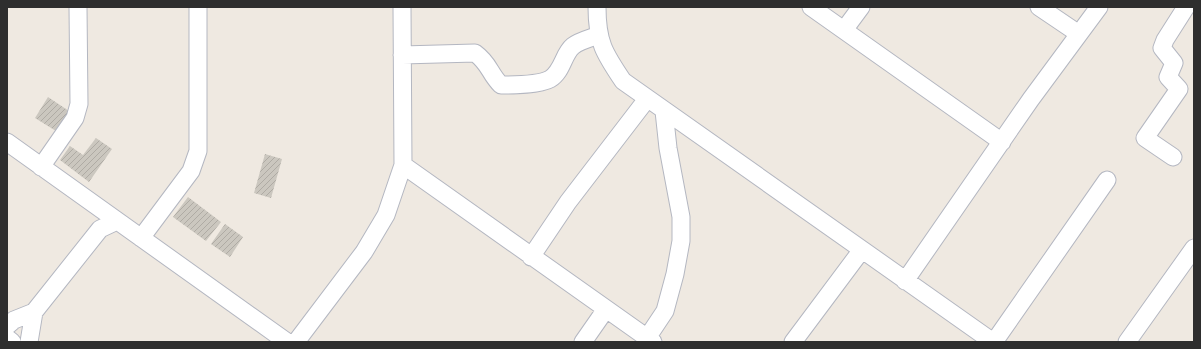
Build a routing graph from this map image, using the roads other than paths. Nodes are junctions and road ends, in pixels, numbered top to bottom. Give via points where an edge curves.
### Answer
1 (78, 7) edge
2 (198, 7) edge
3 (402, 7) edge
4 (597, 7) edge
5 (811, 7) edge
6 (861, 7) edge
7 (1040, 7) edge
8 (1099, 7) edge
9 (1186, 7) edge
10 (1194, 13) edge
11 (844, 30) junction
12 (1079, 34) junction
13 (598, 35) junction
14 (402, 55) junction
15 (647, 99) junction
16 (664, 111) junction
17 (7, 142) edge
18 (1002, 142) junction
19 (1174, 157) dead end
20 (403, 165) junction
21 (41, 166) junction
22 (1107, 180) dead end
23 (117, 221) junction
24 (141, 238) junction
25 (1194, 248) edge
26 (861, 251) junction
27 (531, 257) junction
28 (905, 281) junction
29 (606, 309) junction
30 (34, 312) junction
31 (7, 326) edge
32 (7, 338) edge
33 (650, 340) edge
34 (988, 340) edge
35 (12, 342) edge
36 (29, 342) edge
37 (286, 342) edge
38 (296, 342) edge
39 (583, 342) edge
40 (793, 342) edge
41 (1127, 342) edge

1 - 21 street via 79,104 75,118
2 - 24 street via 198,151 191,171
3 - 14 street
4 - 13 street
5 - 11 street
6 - 11 street
7 - 12 street
8 - 12 street
9 - 10 street
9 - 19 street via 1162,48 1174,63 1168,77 1179,88 1145,138
11 - 18 street
12 - 18 street
13 - 14 street via 573,46 566,55 564,64 550,79 534,83 501,85 493,78 484,60 475,53
13 - 15 street via 609,60 623,81
14 - 20 street
15 - 16 street
15 - 27 street via 572,196
16 - 26 street
16 - 33 street via 681,217 681,241 665,311
17 - 21 street
18 - 28 street
20 - 27 street
20 - 38 street via 386,215 367,246
21 - 23 street
22 - 34 street
23 - 24 street
23 - 30 street via 100,230
24 - 37 street
25 - 41 street
26 - 28 street
26 - 40 street
27 - 29 street
28 - 34 street
29 - 33 street
29 - 39 street
30 - 31 street via 14,320
30 - 36 street
32 - 35 street

